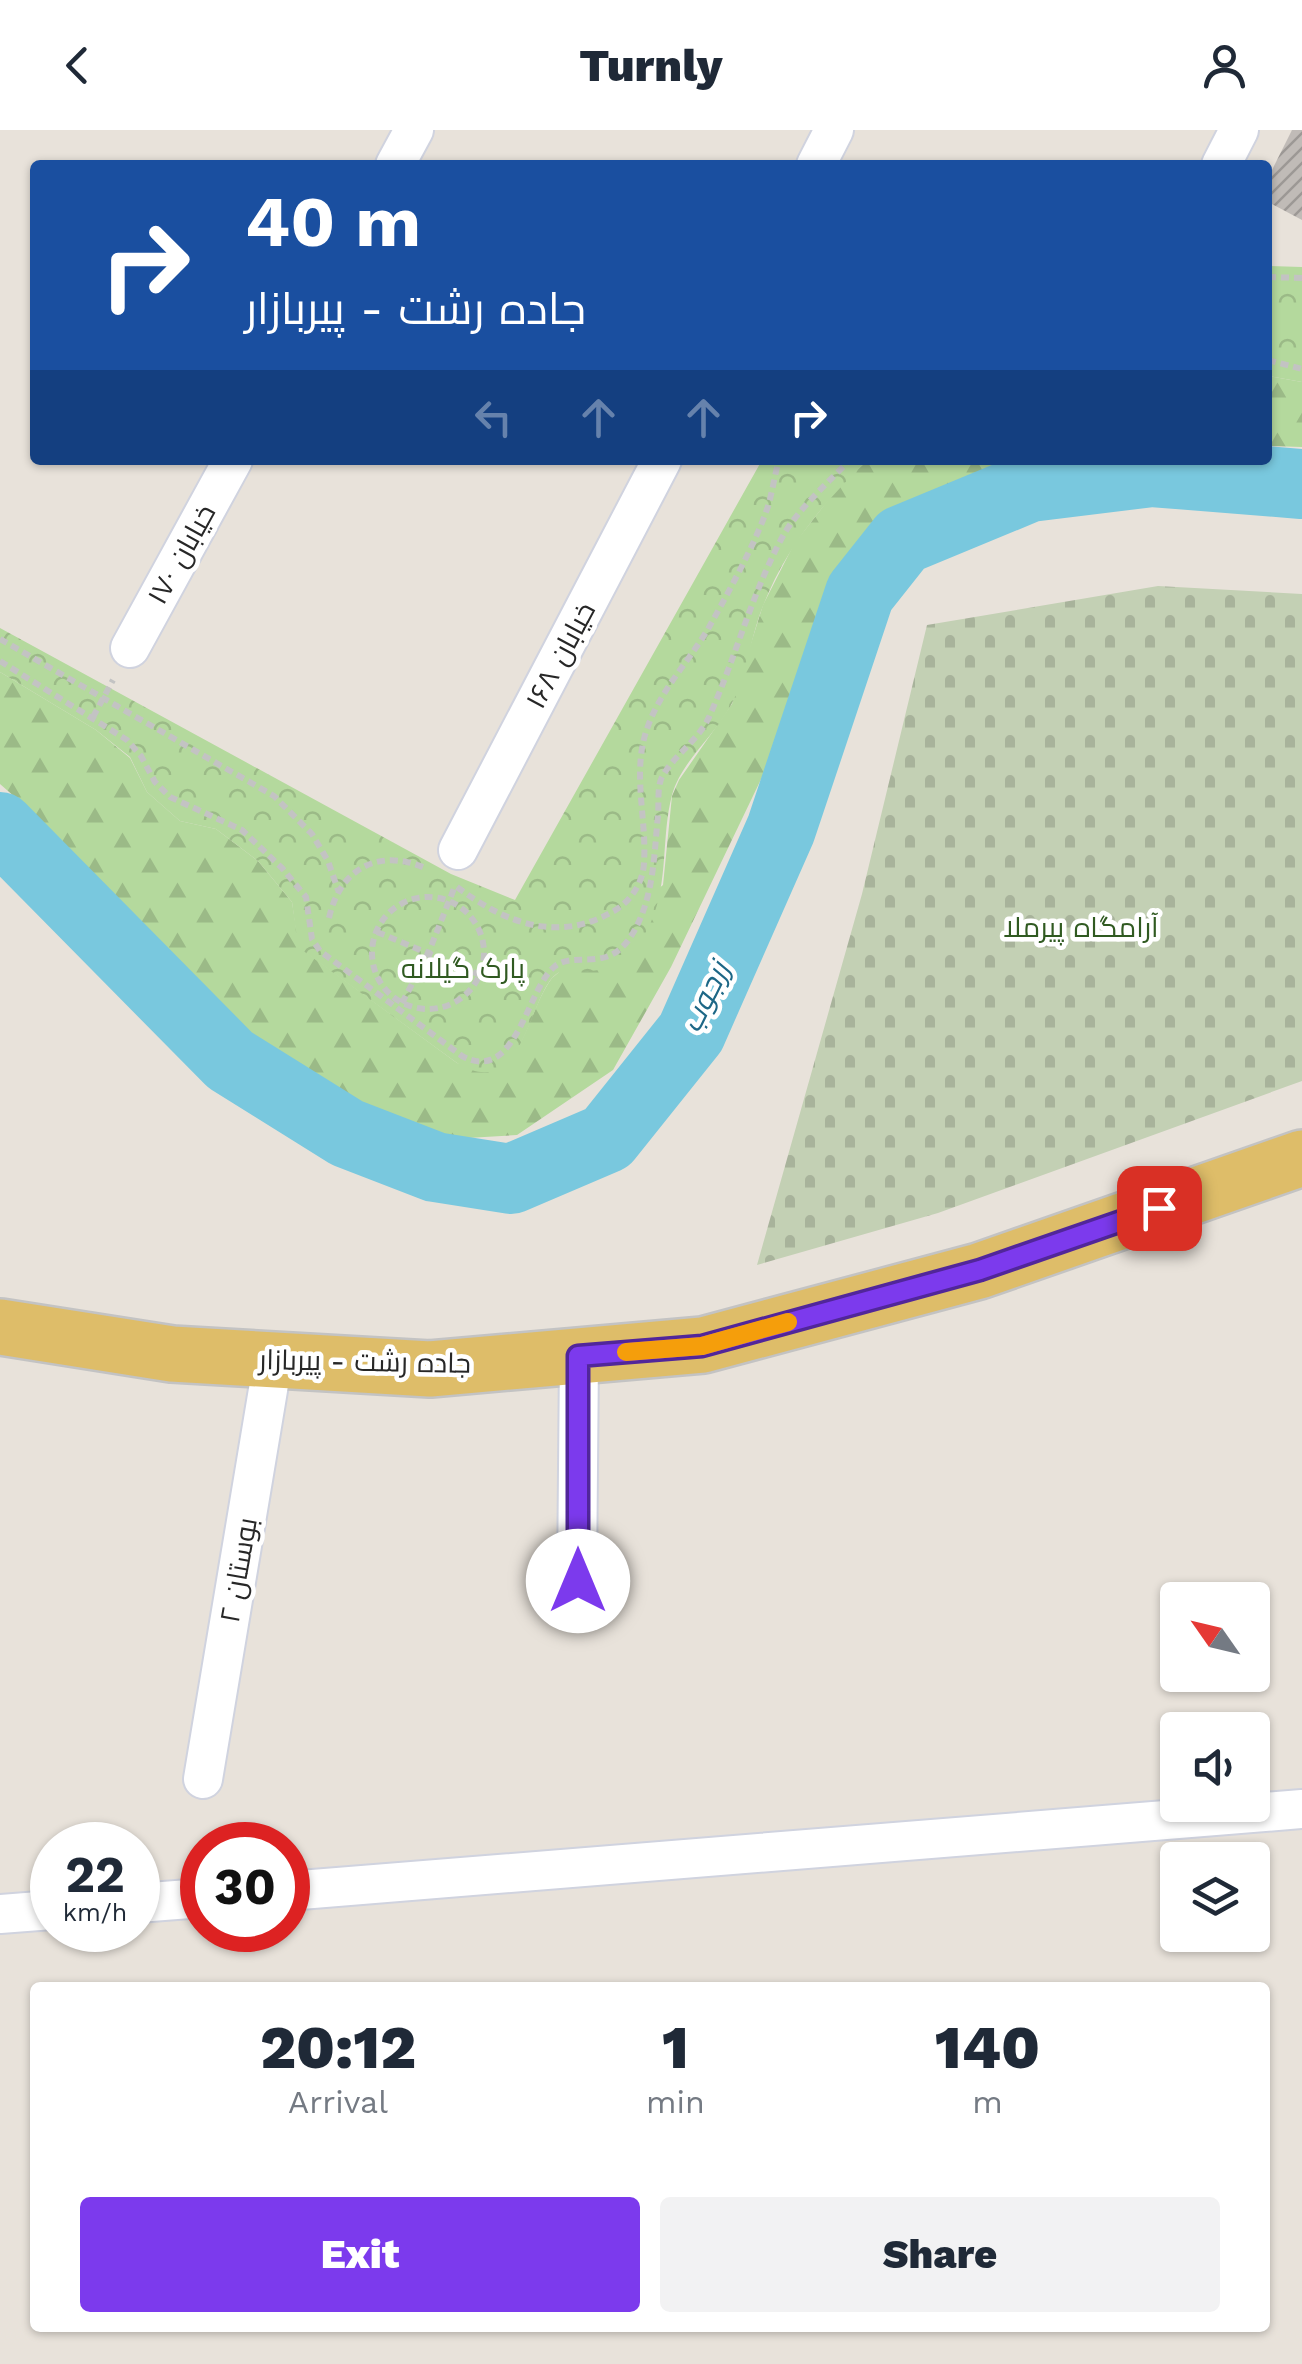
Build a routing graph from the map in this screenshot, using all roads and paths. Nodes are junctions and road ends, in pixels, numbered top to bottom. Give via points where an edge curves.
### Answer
1 (414, 130) edge
2 (834, 130) edge
3 (1239, 130) edge
4 (398, 160) edge
5 (819, 160) edge
6 (1224, 160) edge
7 (1272, 277) edge
8 (1302, 278) edge
9 (1272, 361) edge
10 (1302, 369) edge
11 (230, 465) edge
12 (659, 465) edge
13 (777, 465) edge
14 (0, 639) edge
15 (130, 648) dead end
16 (457, 868) junction
17 (338, 890) junction
18 (447, 900) junction
19 (329, 918) dead end
20 (377, 932) junction
21 (428, 954) junction
22 (480, 976) junction
23 (402, 1003) junction
24 (1302, 1158) edge
25 (0, 1327) edge
26 (578, 1356) junction
27 (274, 1360) junction
28 (578, 1581) dead end
29 (203, 1779) dead end
30 (1302, 1809) edge
31 (310, 1889) edge
32 (30, 1912) edge
33 (0, 1914) edge

1 - 4 street
2 - 5 street
3 - 6 street
7 - 8 path
9 - 10 path
11 - 15 street, خیابان ۱۷۰
12 - 16 street, خیابان ۱۶۸
13 - 16 path via 766,513 648,726 639,765 644,865 622,907 584,926 529,924 480,904
14 - 17 path via 274,796 312,834
16 - 17 path via 442,876 390,858
16 - 18 path
17 - 19 path
18 - 20 path via 398,906
18 - 21 path
18 - 22 path via 476,923 484,958
20 - 21 path
20 - 23 path via 372,948 379,980
21 - 22 path
21 - 23 path
22 - 23 path via 470,991 438,1008
24 - 26 main road, جاده رشت - پیربازار via 980,1270 702,1346
25 - 27 main road, جاده رشت - پیربازار via 172,1354
26 - 27 main road, جاده رشت - پیربازار via 430,1369
26 - 28 street
27 - 29 street, بوستان ۲
30 - 31 street
32 - 33 street

